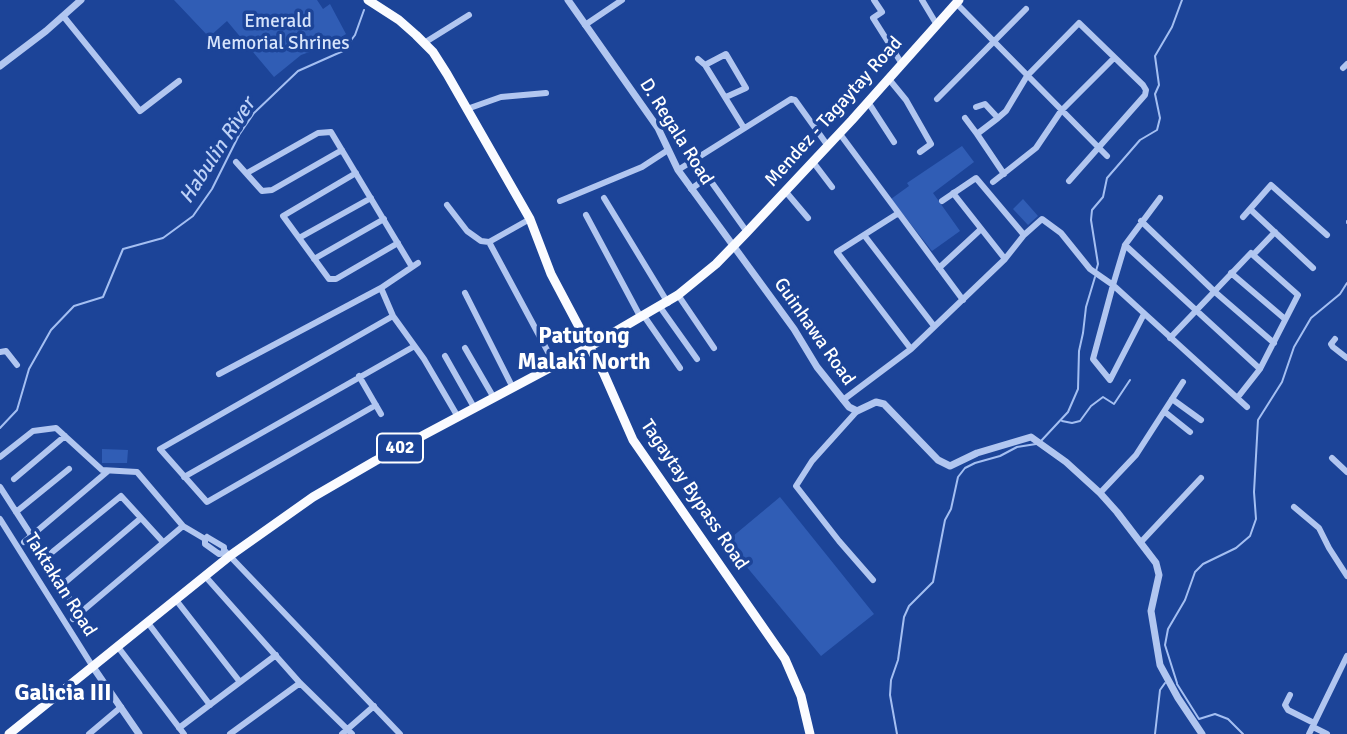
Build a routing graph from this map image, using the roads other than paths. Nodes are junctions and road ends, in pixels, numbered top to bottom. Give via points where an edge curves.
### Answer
1 (82, 0) edge
2 (368, 0) edge
3 (568, 0) edge
4 (622, 0) edge
5 (874, 0) edge
6 (922, 0) edge
7 (958, 2) edge
8 (1026, 9) dead end
9 (468, 15) dead end
10 (64, 17) junction
11 (585, 25) junction
12 (937, 25) junction
13 (993, 40) junction
14 (424, 43) junction
15 (1114, 58) junction
16 (698, 59) dead end
17 (1, 64) edge
18 (902, 64) junction
19 (705, 65) junction
20 (1027, 76) junction
21 (888, 78) junction
22 (179, 81) dead end
23 (546, 93) dead end
24 (726, 97) junction
25 (937, 99) dead end
26 (868, 102) junction
27 (976, 107) dead end
28 (467, 109) junction
29 (1061, 111) junction
30 (965, 118) dead end
31 (998, 118) junction
32 (744, 128) junction
33 (840, 134) junction
34 (977, 134) junction
35 (894, 142) dead end
36 (828, 146) junction
37 (1099, 146) junction
38 (341, 150) junction
39 (668, 150) junction
40 (919, 152) dead end
41 (1107, 156) dead end
42 (695, 159) junction
43 (236, 162) dead end
44 (813, 162) junction
45 (678, 170) junction
46 (247, 173) junction
47 (356, 173) junction
48 (1004, 173) junction
49 (708, 177) junction
50 (1069, 181) dead end
51 (993, 182) dead end
52 (832, 187) dead end
53 (691, 189) junction
54 (786, 192) junction
55 (953, 193) junction
56 (370, 198) junction
57 (604, 198) dead end
58 (1160, 198) dead end
59 (560, 201) dead end
60 (942, 201) dead end
61 (447, 205) dead end
62 (1046, 209) dead end
63 (1250, 209) junction
64 (897, 214) junction
65 (586, 215) dead end
66 (1242, 217) dead end
67 (808, 218) dead end
68 (384, 219) junction
69 (530, 219) junction
70 (1042, 219) junction
71 (1141, 221) junction
72 (981, 230) junction
73 (747, 232) junction
74 (1275, 232) junction
75 (864, 235) junction
76 (1024, 235) junction
77 (1326, 235) dead end
78 (299, 238) junction
79 (489, 242) junction
80 (398, 243) junction
81 (1125, 245) junction
82 (733, 247) junction
83 (1253, 255) junction
84 (314, 259) junction
85 (1005, 259) junction
86 (939, 268) junction
87 (1313, 268) dead end
88 (1231, 273) junction
89 (1113, 285) junction
90 (382, 288) junction
91 (1215, 292) junction
92 (465, 293) dead end
93 (678, 295) junction
94 (963, 300) junction
95 (664, 305) junction
96 (1196, 312) junction
97 (1144, 314) junction
98 (393, 316) junction
99 (643, 317) junction
100 (1285, 319) junction
101 (934, 326) junction
102 (1170, 338) junction
103 (1335, 339) dead end
104 (1274, 343) junction
105 (413, 347) junction
106 (589, 347) junction
107 (465, 348) dead end
108 (714, 348) dead end
109 (911, 349) junction
110 (0, 352) edge
111 (444, 356) dead end
112 (1347, 358) edge
113 (697, 359) dead end
114 (17, 365) dead end
115 (555, 365) junction
116 (680, 368) dead end
117 (1260, 369) junction
118 (219, 374) dead end
119 (359, 376) junction
120 (1183, 382) dead end
121 (513, 388) junction
122 (1238, 397) junction
123 (494, 398) junction
124 (1172, 399) junction
125 (843, 400) junction
126 (376, 405) junction
127 (1247, 407) dead end
128 (475, 408) junction
129 (858, 411) junction
130 (1165, 412) junction
131 (382, 414) dead end
132 (458, 417) junction
133 (1201, 420) dead end
134 (1190, 432) dead end
135 (65, 436) junction
136 (0, 457) edge
137 (1332, 458) dead end
138 (69, 469) dead end
139 (108, 470) junction
140 (1347, 472) edge
141 (184, 477) junction
142 (1201, 478) dead end
143 (14, 479) dead end
144 (0, 487) edge
145 (1100, 493) junction
146 (1294, 507) dead end
147 (16, 512) junction
148 (141, 518) junction
149 (0, 519) edge
150 (183, 526) junction
151 (31, 535) junction
152 (24, 542) dead end
153 (163, 542) junction
154 (1141, 542) junction
155 (228, 553) junction
156 (205, 576) junction
157 (1347, 576) edge
158 (873, 580) dead end
159 (62, 585) junction
160 (176, 600) junction
161 (79, 614) junction
162 (72, 619) dead end
163 (148, 623) junction
164 (118, 647) junction
165 (275, 655) junction
166 (1347, 656) edge
167 (93, 667) junction
168 (240, 682) junction
169 (300, 683) junction
170 (1290, 695) dead end
171 (210, 705) junction
172 (374, 706) junction
173 (121, 708) junction
174 (239, 727) junction
175 (1312, 728) edge
176 (181, 731) edge
177 (347, 733) edge
178 (9, 734) edge
179 (89, 734) edge
180 (139, 734) edge
181 (230, 734) edge
182 (244, 734) edge
183 (400, 734) edge
184 (810, 734) edge
185 (1202, 734) edge
186 (1327, 734) edge

1 - 10 street
2 - 14 main road, Tagaytay Bypass Road
3 - 11 street, D. Regala Road
4 - 11 street
5 - 18 street via 882,12 873,18
6 - 12 street
7 - 12 main road, Mendez - Tagaytay Road / 402
7 - 13 street
8 - 13 street
9 - 14 street
10 - 17 street
10 - 22 street via 140,111
11 - 39 street, D. Regala Road via 658,128
12 - 18 main road, Mendez - Tagaytay Road / 402
13 - 20 street
13 - 25 street
14 - 28 main road, Tagaytay Bypass Road
15 - 20 street via 1079,23
15 - 29 street
15 - 37 street via 1143,85 1145,95
16 - 19 street
18 - 21 main road, Mendez - Tagaytay Road / 402
19 - 24 street
19 - 24 street via 726,54 746,88
20 - 29 street
20 - 31 street
21 - 26 main road, Mendez - Tagaytay Road / 402
21 - 40 street via 931,144
23 - 28 street via 501,97
24 - 32 street
26 - 33 main road, Mendez - Tagaytay Road / 402
26 - 35 street
27 - 31 street via 985,104
28 - 69 main road, Tagaytay Bypass Road
29 - 37 street
29 - 48 street via 1036,148
30 - 34 street
31 - 34 street
32 - 36 street via 791,99
32 - 42 street
33 - 36 main road, Mendez - Tagaytay Road / 402
33 - 64 street
34 - 48 street
36 - 44 main road, Mendez - Tagaytay Road / 402
37 - 41 street
37 - 50 street
38 - 46 street via 272,190 262,191
38 - 46 street via 331,132 318,133
38 - 47 street
39 - 45 street, D. Regala Road
39 - 59 street via 631,172
42 - 45 street
42 - 49 street
43 - 46 street
44 - 52 street
44 - 54 main road, Mendez - Tagaytay Road / 402
45 - 53 street, D. Regala Road
47 - 56 street
47 - 78 street via 283,216
48 - 51 street
49 - 53 street
49 - 73 street
53 - 82 street, D. Regala Road
54 - 67 street
54 - 73 main road, Mendez - Tagaytay Road / 402
55 - 60 street
55 - 72 street
55 - 76 street via 976,177
56 - 68 street
56 - 78 street
57 - 95 street
58 - 71 street
61 - 79 street via 467,231
62 - 70 street
63 - 66 street
63 - 74 street
63 - 77 street via 1271,185
64 - 75 street
64 - 86 street
65 - 99 street
68 - 80 street
68 - 84 street
69 - 79 street
69 - 106 main road, Tagaytay Bypass Road via 551,274
70 - 76 street
70 - 89 street via 1061,233 1090,269
71 - 81 street
71 - 91 street
72 - 85 street
72 - 86 street
73 - 82 main road, Mendez - Tagaytay Road / 402
74 - 83 street
74 - 87 street
75 - 101 street
75 - 109 street via 837,252
76 - 85 street
78 - 84 street
79 - 115 street
80 - 84 street via 336,279 329,279
80 - 90 street via 415,265
81 - 89 street
81 - 96 street
82 - 93 main road, 402
82 - 125 street, Guinhawa Road
83 - 88 street
83 - 100 street via 1298,295
85 - 94 street
86 - 94 street
88 - 91 street
88 - 100 street
89 - 97 street
89 - 97 street via 1093,359 1110,380
90 - 98 street
90 - 118 street
91 - 96 street
91 - 104 street
92 - 121 street
93 - 95 main road, 402
93 - 108 street
94 - 101 street
95 - 99 main road, 402
95 - 113 street
96 - 102 street
96 - 117 street
97 - 102 street
98 - 105 street
98 - 141 street via 160,449
99 - 106 main road, 402
99 - 116 street
100 - 104 street
101 - 109 street
102 - 122 street
103 - 112 street via 1331,344
104 - 117 street
105 - 119 street
105 - 132 street
106 - 115 main road, 402
106 - 184 main road, Tagaytay Bypass Road via 638,449 780,650 801,696
107 - 123 street
109 - 125 street
110 - 114 street via 6,351
111 - 128 street
115 - 121 main road, 402
117 - 122 street
119 - 126 street
119 - 141 street
120 - 124 street
121 - 123 main road, 402
122 - 127 street
123 - 128 main road, 402
124 - 130 street
124 - 133 street
125 - 129 street, Guinhawa Road
126 - 131 street
126 - 141 street via 207,502
128 - 132 main road, 402
129 - 145 street, Guinhawa Road via 876,402 884,404 938,460 950,466 1018,440 1037,439
129 - 158 street via 812,461 796,486
130 - 134 street
130 - 145 street via 1136,455
132 - 155 main road, 402 via 335,483
135 - 136 street via 56,428 33,431
135 - 139 street via 102,470
135 - 143 street
137 - 140 street
138 - 147 street
139 - 150 street via 137,472
139 - 151 street
142 - 154 street
144 - 147 street
145 - 154 street, Guinhawa Road
146 - 157 street via 1319,528
147 - 151 street
148 - 153 street
148 - 159 street
148 - 159 street via 121,496 45,558
149 - 167 street, Taktakan Road
150 - 153 street
150 - 155 street via 219,554
151 - 152 street
153 - 161 street
154 - 185 street, Guinhawa Road via 1159,575 1152,619 1160,666
155 - 156 main road, 402
155 - 172 street
156 - 160 main road, 402
156 - 165 street
159 - 161 street
160 - 163 main road, 402
160 - 168 street
161 - 162 street
163 - 164 main road, 402
163 - 171 street
164 - 167 main road, 402
164 - 176 street
165 - 168 street
165 - 169 street
166 - 175 street
167 - 173 street
167 - 178 main road, 402
168 - 171 street
169 - 174 street
169 - 177 street
170 - 175 street via 1286,708
171 - 176 street
172 - 177 street
172 - 183 street
173 - 179 street
173 - 180 street
174 - 181 street
174 - 182 street
175 - 186 street

